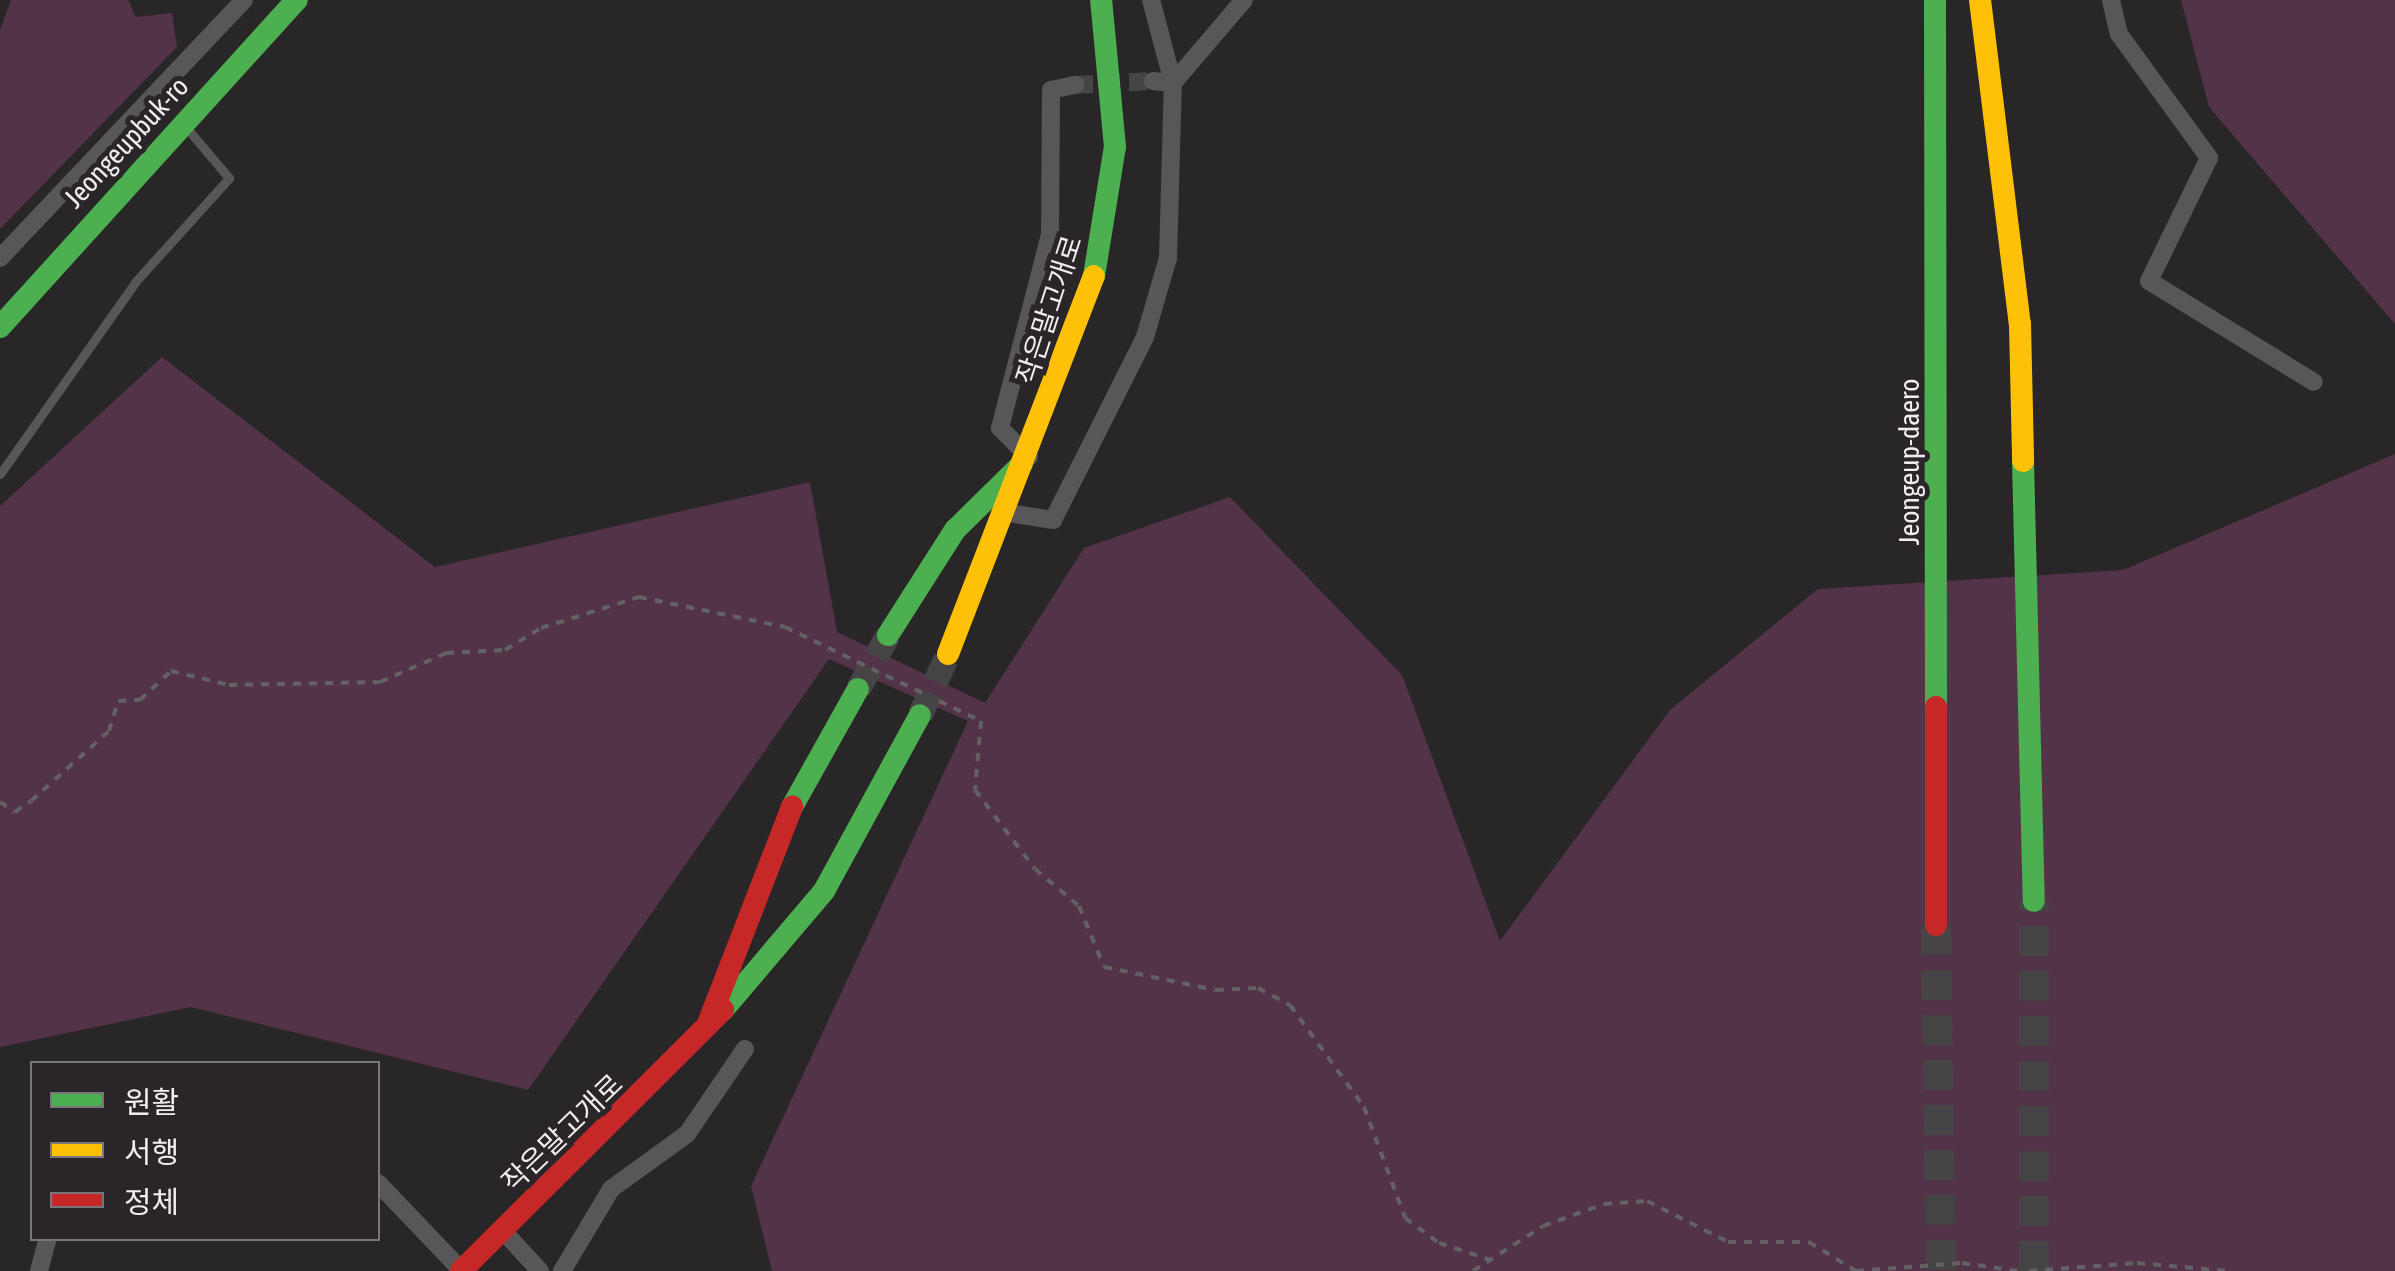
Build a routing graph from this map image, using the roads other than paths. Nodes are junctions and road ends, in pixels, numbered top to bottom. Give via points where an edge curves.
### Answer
1 (244, 0) edge
2 (297, 0) edge
3 (1100, 0) edge
4 (1151, 0) edge
5 (1244, 0) edge
6 (1915, 0) edge
7 (1935, 0) edge
8 (2111, 0) edge
9 (1981, 2) edge
10 (1153, 81) tunnel mouth
11 (1173, 82) junction
12 (1075, 85) dead end
13 (183, 124) junction
14 (1940, 208) junction
15 (0, 258) edge
16 (0, 327) edge
17 (2314, 382) dead end
18 (1029, 457) junction
19 (0, 474) edge
20 (1009, 512) junction
21 (888, 636) tunnel mouth
22 (948, 654) tunnel mouth
23 (858, 689) tunnel mouth
24 (920, 715) tunnel mouth
25 (2034, 901) tunnel mouth
26 (1936, 925) tunnel mouth
27 (704, 1036) junction
28 (744, 1049) dead end
29 (380, 1185) edge
30 (504, 1232) junction
31 (47, 1241) edge
32 (39, 1271) edge
33 (461, 1271) edge
34 (540, 1271) edge
35 (562, 1271) edge

1 - 15 street
2 - 13 main road, Jeongeupbuk-ro
3 - 18 main road, 작은말고개로 via 1114,84 1111,199 1083,320
4 - 11 street
5 - 11 street
6 - 14 main road via 1919,140
7 - 14 main road, Jeongeup-daero
8 - 17 street via 2120,34 2209,158 2150,281
9 - 25 main road via 2020,324
10 - 11 street
11 - 20 street via 1168,258 1145,337 1053,520
12 - 18 street via 1051,90 1050,235 1000,428
13 - 16 main road, Jeongeupbuk-ro
13 - 19 lane via 229,178 136,281
14 - 26 main road, Jeongeup-daero
18 - 20 main road, 작은말고개로
18 - 21 main road, 작은말고개로 via 954,530
20 - 22 main road, 작은말고개로
23 - 27 main road, 작은말고개로 via 791,810
24 - 27 main road, 작은말고개로 via 824,891
27 - 30 main road, 작은말고개로
28 - 35 street via 688,1134 610,1189
29 - 33 street
30 - 33 main road, 작은말고개로
30 - 34 street
31 - 32 street

